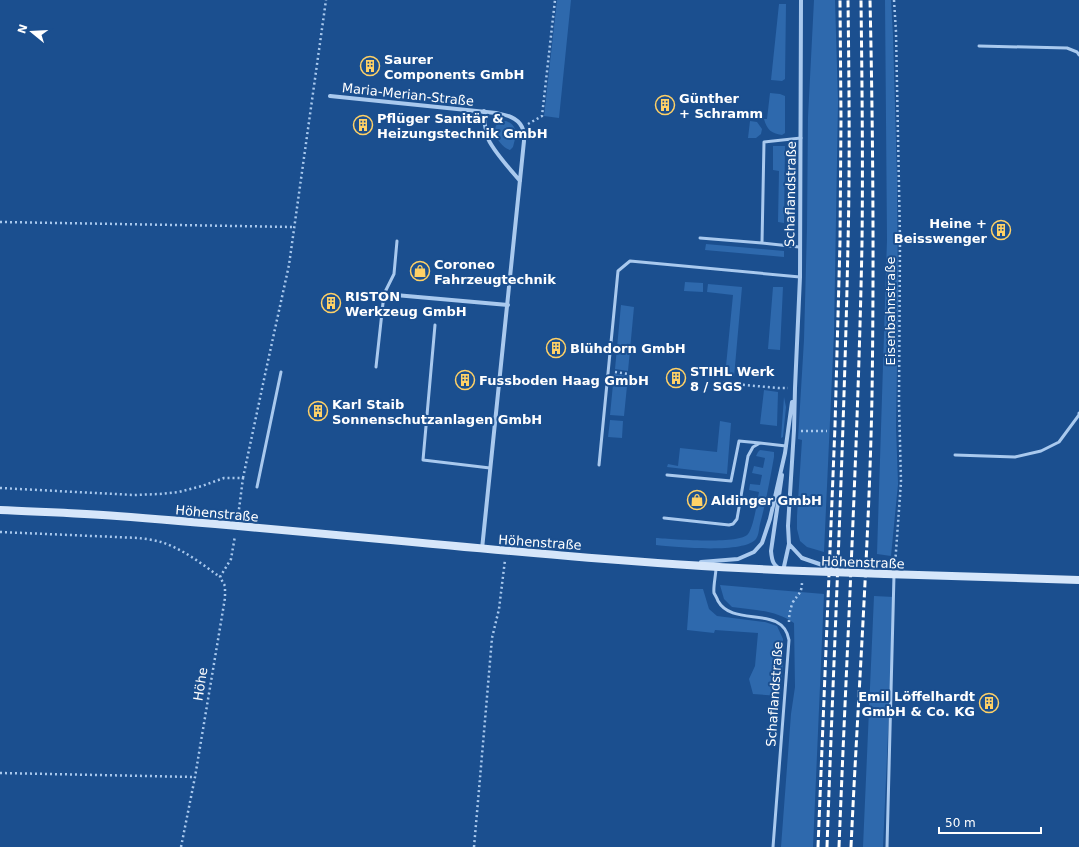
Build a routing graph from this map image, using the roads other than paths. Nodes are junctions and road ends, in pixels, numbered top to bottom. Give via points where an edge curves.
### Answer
1 (801, 0) edge
2 (978, 46) dead end
3 (1079, 55) edge
4 (330, 96) dead end
5 (484, 111) junction
6 (801, 138) junction
7 (520, 181) junction
8 (700, 238) dead end
9 (397, 241) dead end
10 (762, 243) junction
11 (800, 246) junction
12 (800, 277) junction
13 (384, 294) junction
14 (508, 305) junction
15 (435, 325) dead end
16 (376, 367) dead end
17 (281, 372) dead end
18 (795, 388) junction
19 (1079, 413) edge
20 (760, 443) junction
21 (786, 446) junction
22 (785, 452) junction
23 (955, 455) dead end
24 (600, 465) dead end
25 (490, 468) junction
26 (667, 475) dead end
27 (257, 488) dead end
28 (0, 510) edge
29 (664, 518) dead end
30 (789, 544) junction
31 (482, 549) junction
32 (678, 565) junction
33 (716, 568) junction
34 (783, 571) junction
35 (847, 573) junction
36 (894, 575) junction
37 (1079, 580) edge
38 (773, 847) edge
39 (887, 847) edge

1 - 6 street, Schaflandstraße
2 - 3 lane via 1067,48
4 - 5 street, Maria-Merian-Straße
5 - 7 street, Maria-Merian-Straße via 487,137
5 - 7 street, Maria-Merian-Straße via 510,116 523,128
6 - 10 lane via 764,142
6 - 11 street, Schaflandstraße
7 - 14 street
8 - 10 lane
9 - 13 lane via 394,274
10 - 11 lane
11 - 12 street, Schaflandstraße
12 - 18 street, Schaflandstraße
12 - 24 lane via 630,261 618,271
13 - 14 street
13 - 16 lane
14 - 25 street
15 - 25 lane via 423,460
17 - 27 lane
18 - 21 street, Schaflandstraße
18 - 30 street, Schaflandstraße
19 - 23 lane via 1059,442 1041,451 1015,457
20 - 21 lane
20 - 26 lane via 739,441 731,480
20 - 29 lane via 753,447 748,456 737,519 733,524
21 - 22 street, Schaflandstraße
22 - 32 street, Schaflandstraße via 768,525 762,543 754,552 738,559
22 - 34 street, Schaflandstraße via 771,551 772,560
25 - 31 street
28 - 31 main road, Höhenstraße via 115,516
30 - 34 street, Schaflandstraße
30 - 35 street, bridge via 802,558
31 - 32 main road, Höhenstraße
32 - 33 main road, Höhenstraße
33 - 34 main road, Höhenstraße
33 - 38 lane, Schaflandstraße via 714,593 721,605 732,613 775,621 783,625 788,633
34 - 35 main road, Höhenstraße, bridge
35 - 36 main road, Höhenstraße, bridge
36 - 37 main road, Höhenstraße
36 - 39 lane

